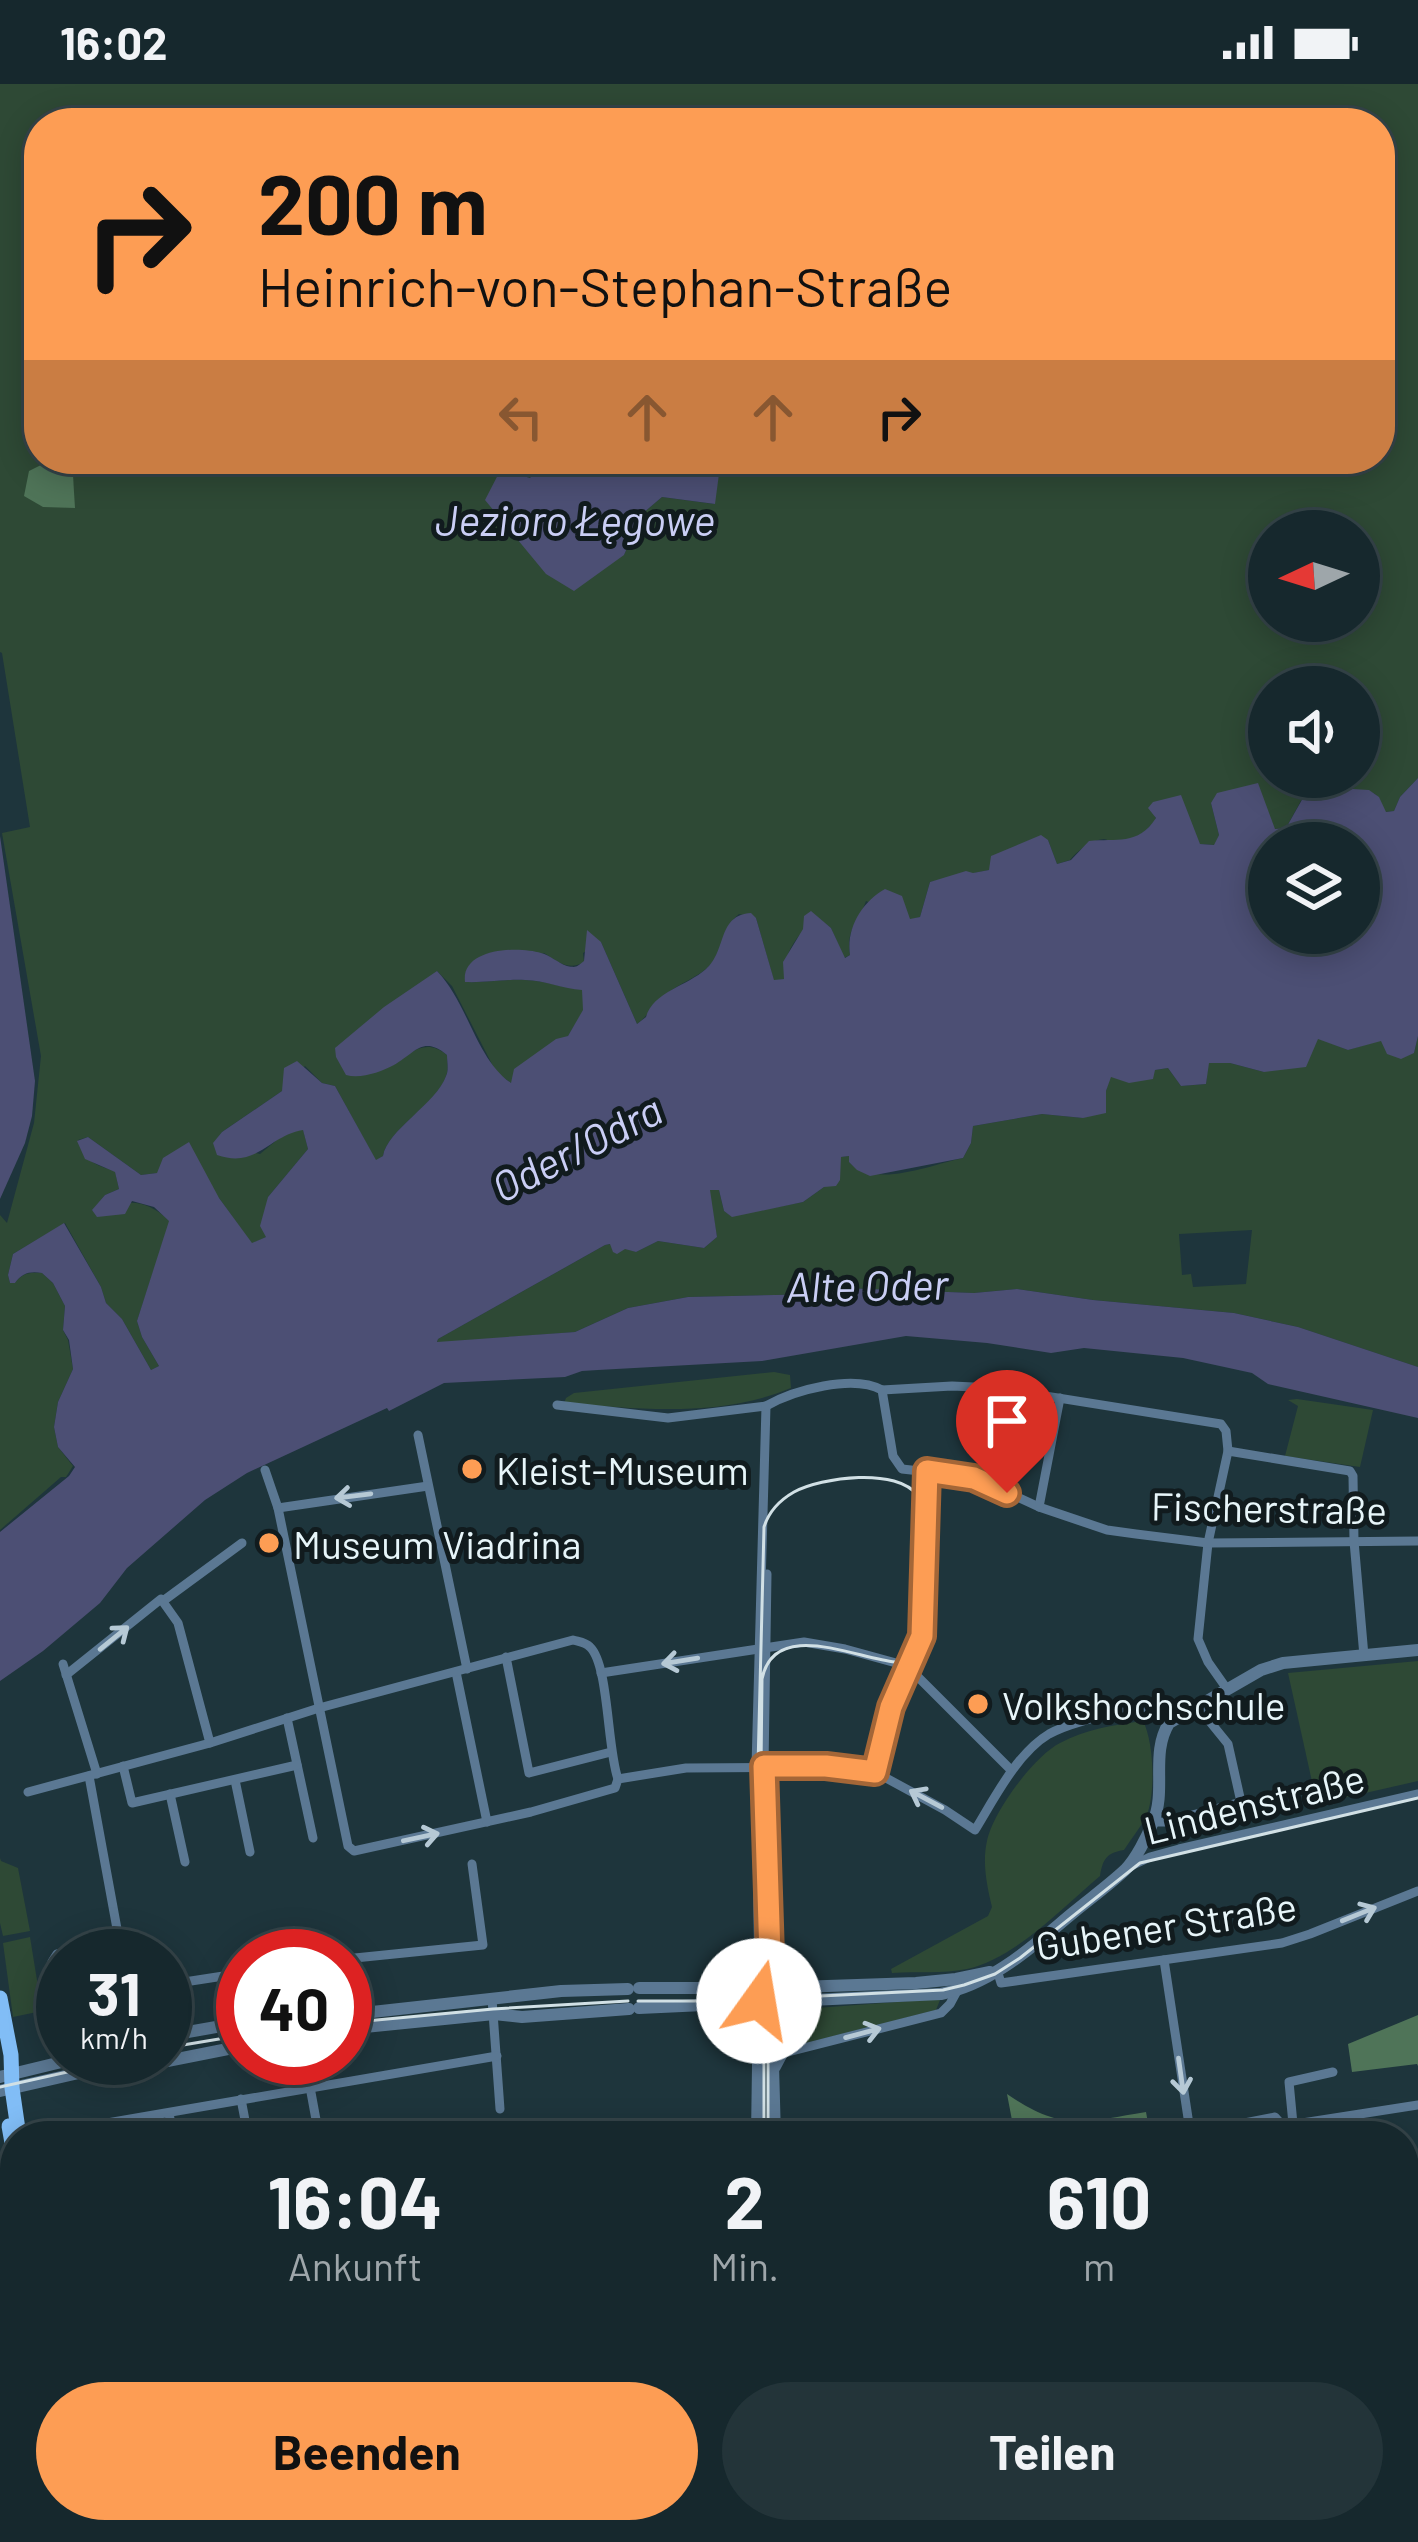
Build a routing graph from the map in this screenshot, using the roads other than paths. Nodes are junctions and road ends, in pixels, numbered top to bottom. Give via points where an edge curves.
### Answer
1 (882, 1390) junction
2 (1060, 1398) junction
3 (557, 1405) dead end
4 (766, 1406) junction
5 (418, 1435) dead end
6 (1228, 1451) junction
7 (265, 1470) dead end
8 (927, 1471) junction
9 (428, 1486) junction
10 (278, 1508) junction
11 (1039, 1508) junction
12 (1418, 1540) edge
13 (1354, 1541) junction
14 (242, 1543) dead end
15 (1208, 1544) junction
16 (162, 1600) junction
17 (762, 1648) junction
18 (1418, 1651) edge
19 (1364, 1656) junction
20 (506, 1657) junction
21 (908, 1666) junction
22 (461, 1670) junction
23 (601, 1673) junction
24 (1227, 1689) junction
25 (1198, 1707) junction
26 (319, 1708) junction
27 (287, 1718) junction
28 (1169, 1723) junction
29 (209, 1743) junction
30 (611, 1752) junction
31 (297, 1765) junction
32 (123, 1766) junction
33 (760, 1766) junction
34 (1011, 1771) junction
35 (875, 1772) junction
36 (93, 1775) junction
37 (618, 1779) junction
38 (235, 1780) junction
39 (28, 1792) dead end
40 (170, 1794) junction
41 (1418, 1794) edge
42 (487, 1822) junction
43 (1153, 1822) junction
44 (313, 1838) dead end
45 (250, 1852) dead end
46 (185, 1862) dead end
47 (472, 1864) dead end
48 (1126, 1869) junction
49 (1418, 1891) edge
50 (117, 1929) edge
51 (372, 1956) edge
52 (1164, 1960) junction
53 (999, 1976) junction
54 (957, 1991) junction
55 (765, 1994) junction
56 (0, 1998) edge
57 (492, 1999) junction
58 (372, 2012) edge
59 (494, 2014) junction
60 (372, 2026) edge
61 (216, 2052) edge
62 (496, 2056) junction
63 (36, 2071) edge
64 (1334, 2072) dead end
65 (774, 2073) junction
66 (4, 2081) edge
67 (310, 2087) junction
68 (241, 2099) junction
69 (1418, 2105) edge
70 (500, 2109) dead end
71 (169, 2113) junction
72 (10, 2121) edge
73 (15, 2121) edge
74 (121, 2121) edge
75 (170, 2121) edge
76 (245, 2121) edge
77 (316, 2121) edge
78 (758, 2121) edge
79 (775, 2121) edge
80 (1188, 2121) edge
81 (1287, 2121) edge
82 (1331, 2121) edge

1 - 2 street via 952,1386
1 - 4 street via 824,1386
1 - 8 street via 893,1456 902,1469
2 - 6 street via 1221,1424
2 - 11 street
3 - 4 street via 668,1418
4 - 17 street
5 - 9 street
6 - 13 street via 1350,1471
6 - 15 street
7 - 10 street
8 - 11 street, Fischerstraße via 974,1478
8 - 21 street via 922,1636
9 -> 10 street
9 - 22 street
10 - 26 street
11 - 15 street, Fischerstraße via 1107,1530
12 - 13 street, Fischerstraße
13 - 15 street, Fischerstraße
13 - 19 street
14 - 16 street
15 - 24 street via 1198,1639
16 - 29 street via 181,1632
36 -> 16 street via 65,1670
17 - 21 street via 815,1643
17 -> 23 street
17 - 33 street
18 - 19 street
19 - 24 street via 1283,1663
20 - 22 street
20 - 23 street via 573,1640 594,1650
20 - 30 street via 529,1772
21 - 34 street
21 - 35 street
22 - 26 street
22 - 42 street
23 - 30 street
24 - 25 street
25 - 28 street
25 - 43 street via 1228,1744 1241,1802
26 - 27 street
26 -> 42 street via 354,1851
27 - 29 street
27 - 31 street
28 - 34 street via 1150,1707 1074,1725 1049,1734
28 - 43 street
29 - 32 street
30 - 37 street
31 - 38 street
31 - 44 street
32 - 36 street
32 - 40 street via 132,1803
33 - 35 street
33 - 37 street
33 - 55 street
34 -> 35 street via 975,1830
36 - 39 street
36 - 50 street
37 - 42 street via 602,1794
38 - 40 street
38 - 45 street
40 - 46 street
41 - 48 street, Lindenstraße
43 - 48 street
47 - 51 street via 483,1945
48 - 53 street, Lindenstraße
52 -> 49 street, Gubener Straße via 1282,1942
52 - 53 street, Gubener Straße
52 -> 80 street
53 - 54 street, Lindenstraße
53 - 55 street, Lindenstraße
54 - 55 street, Lindenstraße
65 -> 54 street via 784,2054 941,2013
55 - 57 street via 633,1989
55 - 59 street
55 - 65 street
55 - 78 street
56 - 66 main road via 11,2055
57 - 58 street
57 - 59 street
59 - 60 street
59 - 62 street
61 - 66 street
62 - 67 street
62 - 70 street
63 - 66 street
64 - 81 street via 1289,2082
65 - 79 street
66 - 72 main road
66 - 73 main road
67 - 68 street
67 - 77 street
68 - 71 street
68 - 76 street
69 - 82 street
71 - 74 street
71 - 75 street

